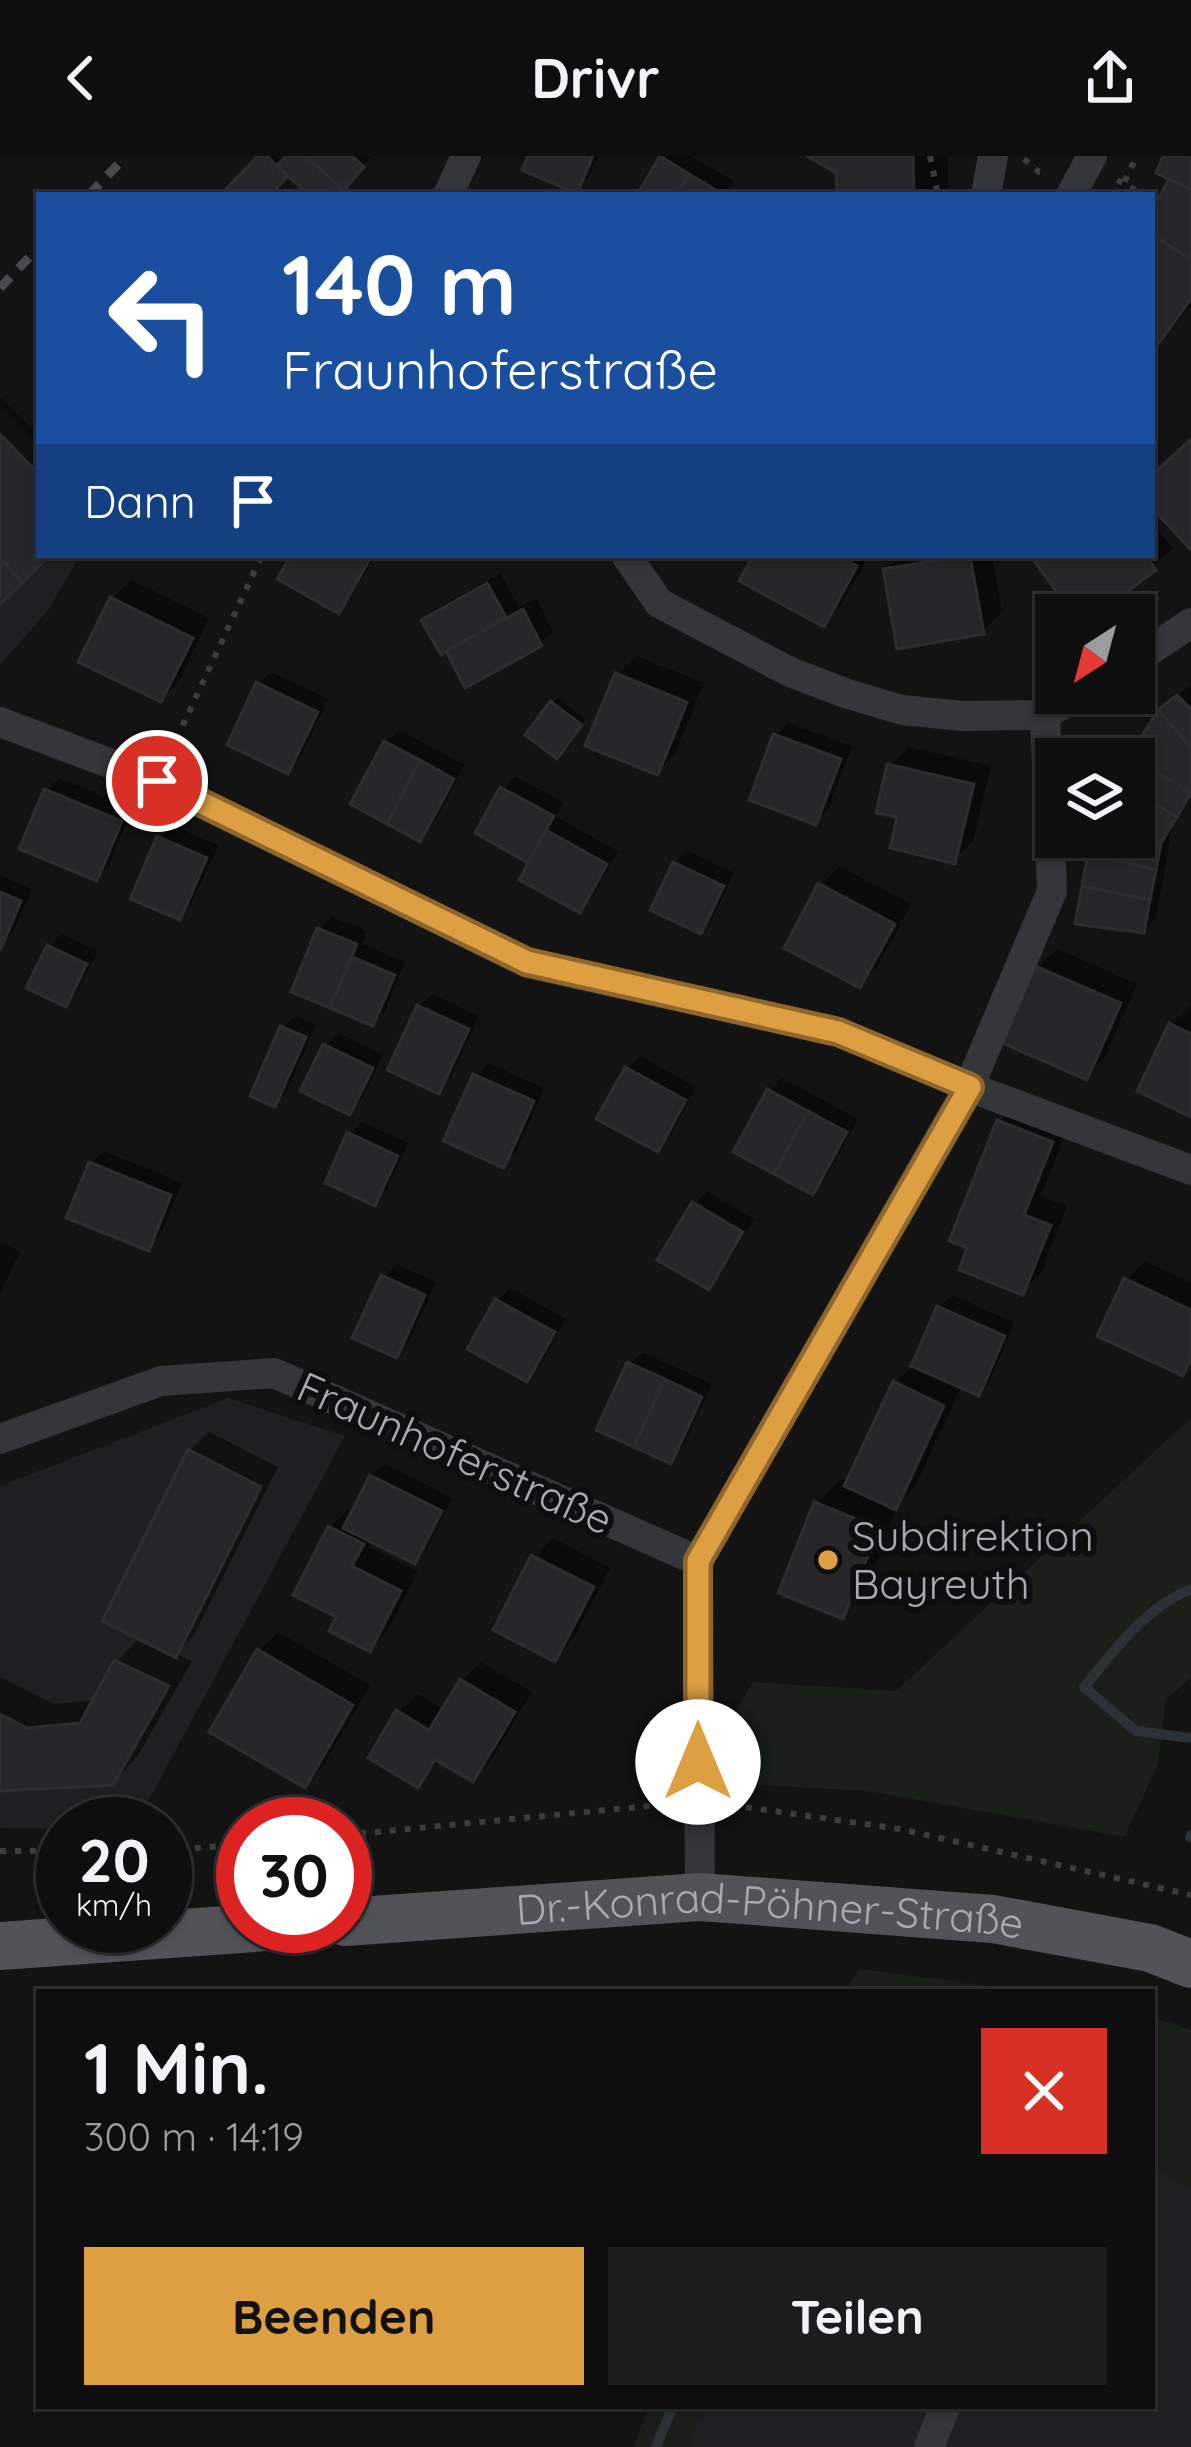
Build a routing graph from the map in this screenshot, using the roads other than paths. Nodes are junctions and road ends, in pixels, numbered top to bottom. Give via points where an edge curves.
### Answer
1 (466, 156) edge
2 (993, 156) edge
3 (1092, 156) edge
4 (1060, 184) edge
5 (448, 192) edge
6 (987, 192) edge
7 (628, 558) edge
8 (1191, 623) edge
9 (1155, 647) edge
10 (1045, 715) joint
11 (0, 722) edge
12 (970, 1087) junction
13 (1191, 1170) edge
14 (0, 1439) edge
15 (698, 1561) junction
16 (700, 1897) junction
17 (372, 1920) edge
18 (216, 1931) edge
19 (0, 1946) edge
20 (1191, 1964) edge
21 (944, 2409) edge
22 (928, 2447) edge

1 - 5 street
2 - 6 street
3 - 4 street
7 - 10 street via 659,603 845,693 902,710
8 - 9 street
10 - 12 street via 1052,890
11 - 12 street via 157,781 527,962 838,1032
12 - 13 street
12 - 15 street
14 - 15 street, Fraunhoferstraße via 161,1381 274,1373
15 - 16 street
16 - 17 main road, Dr.-Konrad-Pöhner-Straße
16 - 20 main road, Dr.-Konrad-Pöhner-Straße via 993,1918 1150,1948
18 - 19 main road
21 - 22 street

